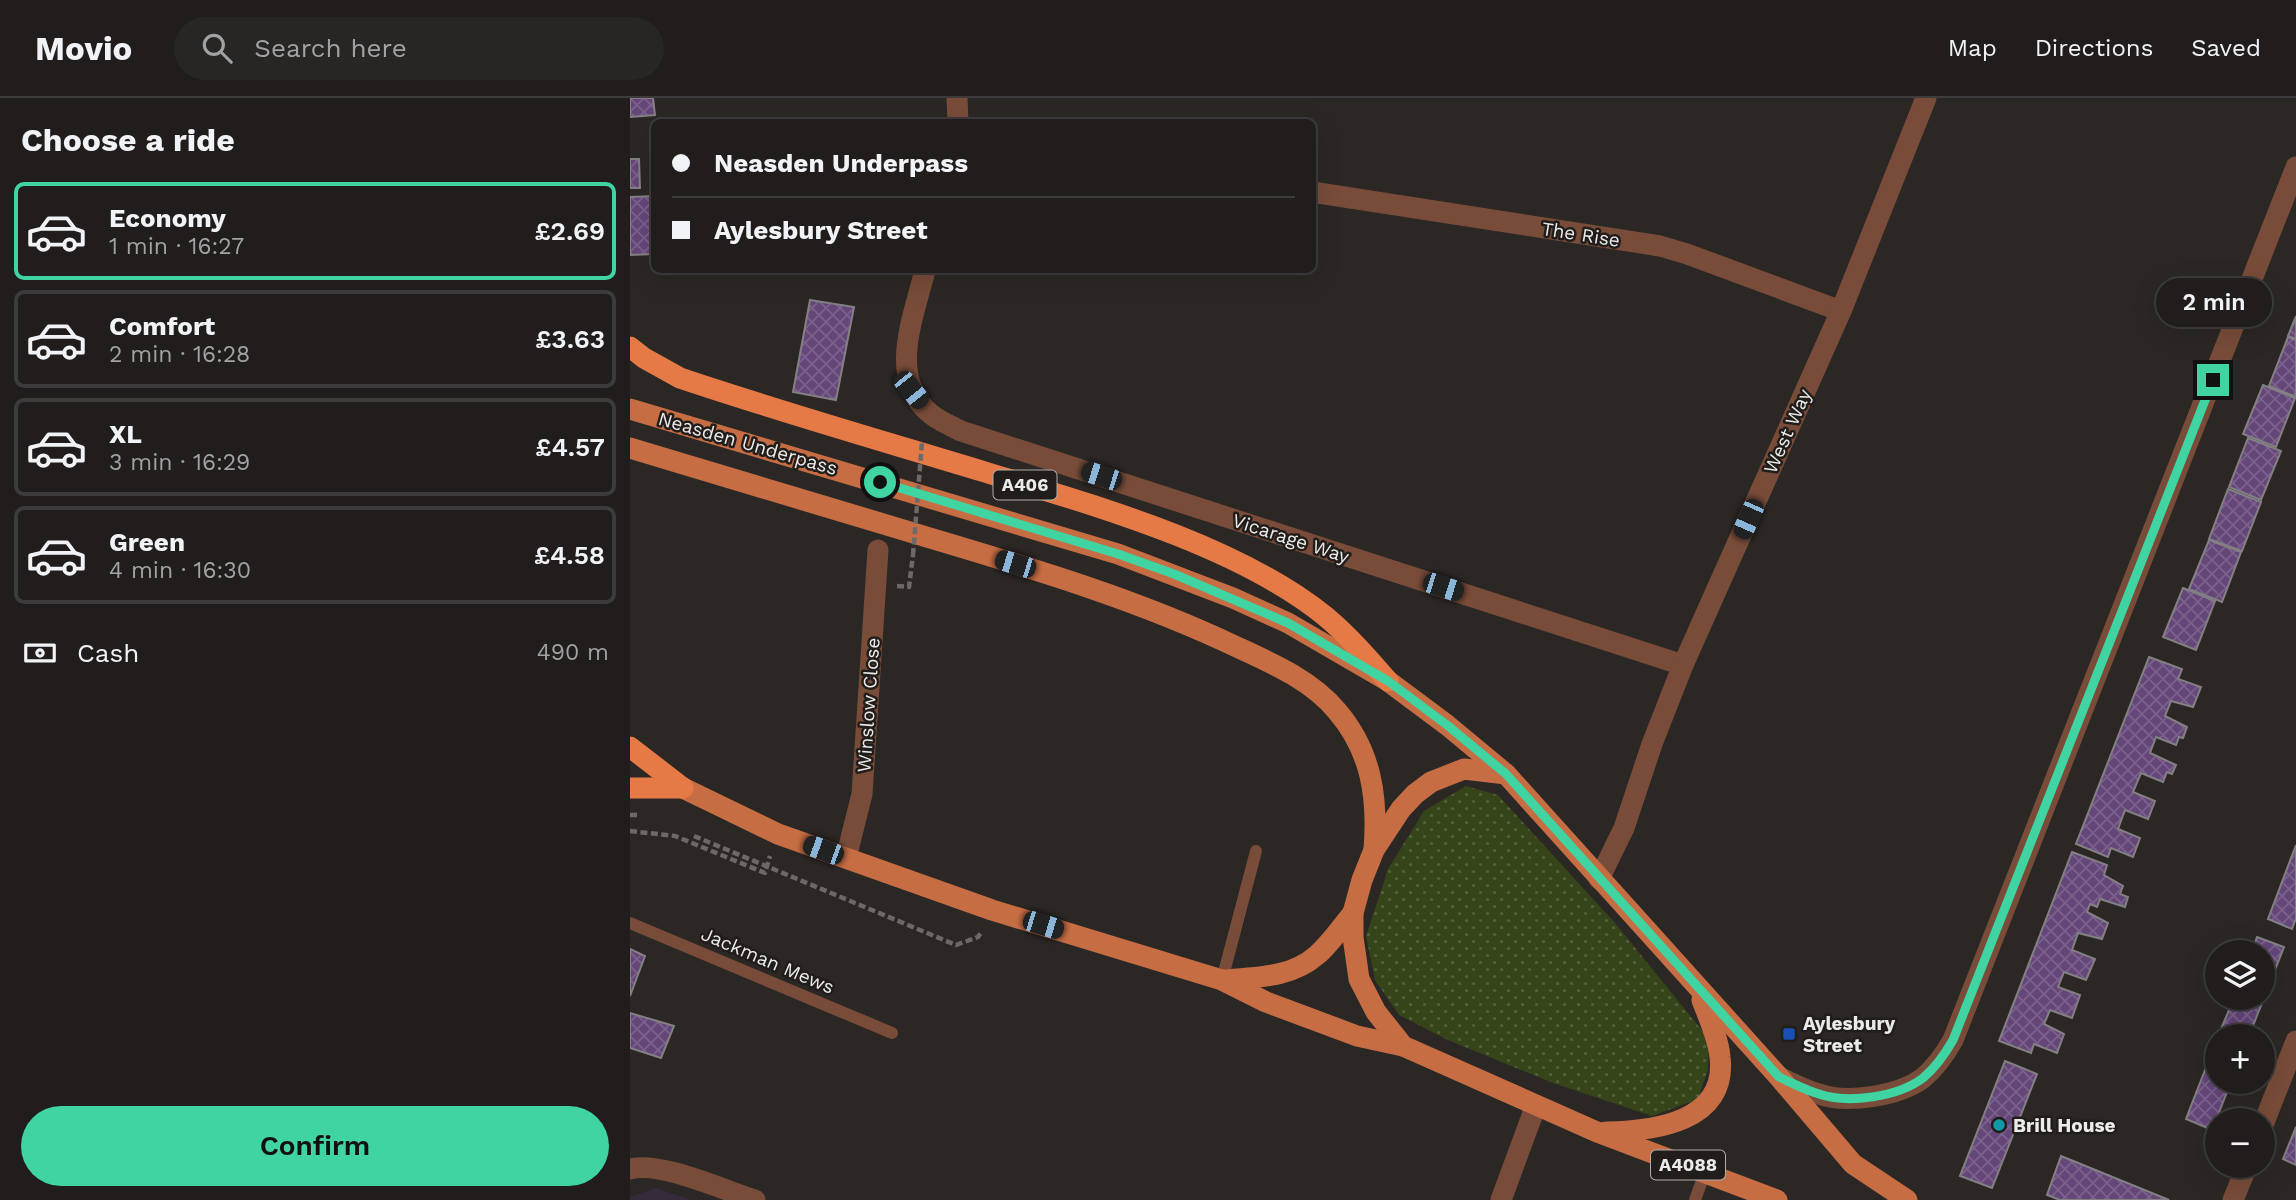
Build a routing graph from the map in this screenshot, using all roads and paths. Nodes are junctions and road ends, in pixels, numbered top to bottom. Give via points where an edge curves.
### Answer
1 (957, 98) edge
2 (1926, 98) edge
3 (958, 119) edge
4 (2296, 167) edge
5 (1316, 193) edge
6 (924, 273) edge
7 (1841, 311) junction
8 (630, 347) edge
9 (630, 409) edge
10 (922, 442) dead end
11 (630, 448) edge
12 (878, 550) dead end
13 (904, 587) dead end
14 (1683, 665) junction
15 (1388, 681) junction
16 (630, 747) edge
17 (1506, 774) junction
18 (630, 788) edge
19 (683, 788) junction
20 (630, 815) edge
21 (637, 816) dead end
22 (630, 831) edge
23 (778, 834) junction
24 (694, 836) dead end
25 (1374, 850) junction
26 (1256, 851) dead end
27 (846, 858) junction
28 (766, 866) junction
29 (1599, 879) junction
30 (1353, 913) junction
31 (630, 923) edge
32 (982, 932) dead end
33 (1222, 981) junction
34 (1698, 988) junction
35 (892, 1033) dead end
36 (2296, 1041) edge
37 (1403, 1046) junction
38 (1779, 1077) junction
39 (1536, 1105) junction
40 (2270, 1108) edge
41 (1597, 1132) junction
42 (630, 1169) edge
43 (1705, 1172) junction
44 (2242, 1178) edge
45 (1887, 1194) edge
46 (755, 1200) edge
47 (1501, 1200) edge
48 (1695, 1200) edge
49 (1777, 1200) edge
50 (1907, 1200) edge
51 (2233, 1200) edge

1 - 3 street
2 - 7 street, West Way
4 - 38 street via 1944,1056 1922,1079 1855,1099 1820,1095
5 - 7 street, The Rise via 1660,246
6 - 14 street, Vicarage Way via 905,369 911,390 932,415 961,431
7 - 14 street, West Way
8 - 15 highway, A406 via 680,378 1067,497 1228,558 1324,615
9 - 15 main road, Neasden Underpass via 1118,554 1288,623
10 - 13 path, bridge via 909,587
11 - 25 main road, Neasden Underpass via 1066,579 1165,615 1273,664 1312,688 1357,741 1377,815
12 - 27 street, Winslow Close via 862,794
14 - 29 street, West Way via 1624,828
15 - 17 main road, Neasden Underpass
16 - 19 highway
17 - 25 main road via 1464,769 1431,782 1401,809
17 - 29 main road, Neasden Underpass
18 - 19 highway
19 - 23 main road
20 - 21 path
22 - 28 path via 675,836 765,873
23 - 27 main road
23 - 28 path
24 - 28 path
25 - 30 main road
26 - 33 lane
27 - 33 main road via 992,910
28 - 32 path via 956,945
29 - 34 main road, Neasden Underpass
30 - 33 main road via 1318,955 1296,968
30 - 37 main road via 1359,979 1376,1012
31 - 35 lane, Jackman Mews
33 - 37 main road via 1357,1036
34 - 38 main road, Neasden Underpass
34 - 41 main road via 1720,1058 1720,1074 1707,1103 1685,1118 1656,1128
36 - 40 street
37 - 39 main road
38 - 45 main road, Neasden Underpass via 1853,1164
39 - 41 main road
39 - 47 street
41 - 43 main road, A4088
42 - 46 street via 659,1168
43 - 48 lane
43 - 49 main road, A4088
44 - 51 street
45 - 50 main road, Neasden Underpass

